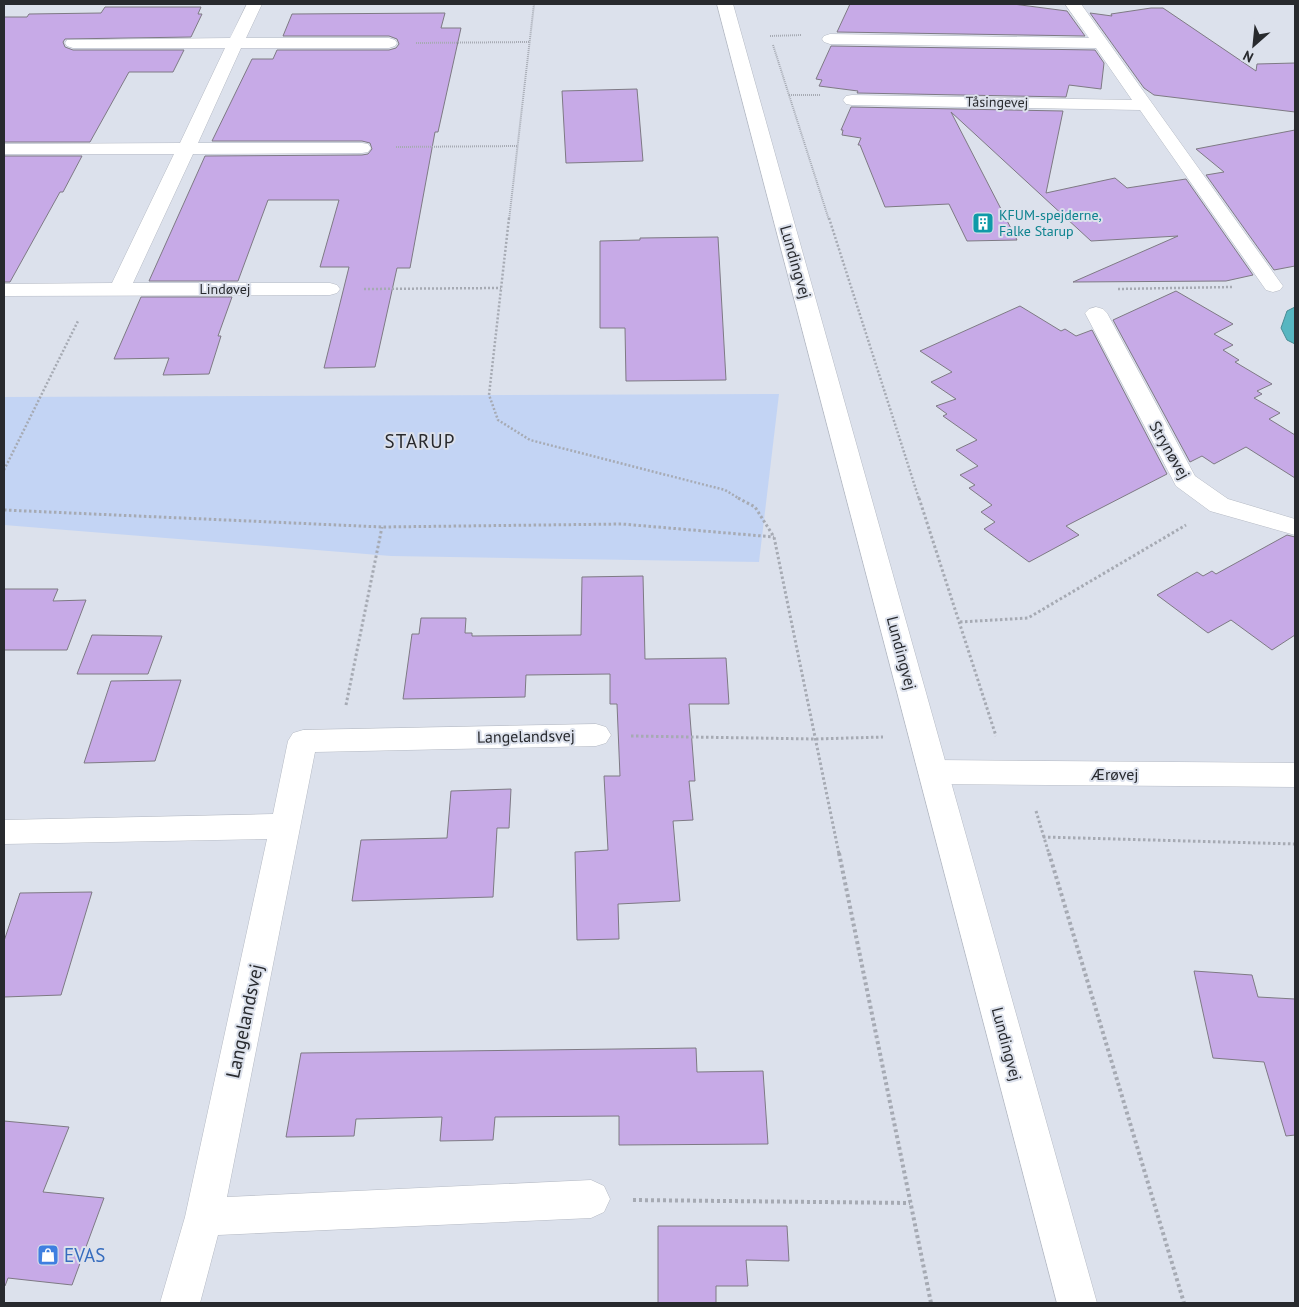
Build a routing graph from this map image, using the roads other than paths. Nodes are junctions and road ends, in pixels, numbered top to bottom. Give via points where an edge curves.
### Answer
1 (254, 4) edge
2 (724, 4) edge
3 (1073, 4) edge
4 (830, 39) dead end
5 (73, 43) dead end
6 (237, 43) junction
7 (1100, 43) junction
8 (389, 44) road end
9 (852, 100) dead end
10 (1143, 105) junction
11 (187, 148) junction
12 (362, 148) road end
13 (4, 149) edge
14 (1273, 286) road end
15 (120, 289) junction
16 (330, 289) road end
17 (4, 290) edge
18 (1096, 313) dead end
19 (1295, 527) edge
20 (596, 735) road end
21 (934, 772) junction
22 (1295, 775) edge
23 (284, 826) junction
24 (4, 832) edge
25 (591, 1199) road end
26 (204, 1217) junction
27 (180, 1303) edge
28 (1077, 1303) edge

1 - 6 street
2 - 21 street, Lundingvej
3 - 7 street
4 - 7 street
5 - 6 street
6 - 8 street
6 - 11 street
7 - 10 street
9 - 10 street, Tåsingevej
10 - 14 street
11 - 12 street
11 - 13 street
11 - 15 street
15 - 16 street, Lindøvej
15 - 17 street, Lindøvej
18 - 19 street, Strynøvej via 1185,481 1219,506
20 - 23 street, Langelandsvej via 303,741
21 - 22 street, Ærøvej
21 - 28 street, Lundingvej
23 - 24 street
23 - 26 street, Langelandsvej
25 - 26 street
26 - 27 street, Langelandsvej

